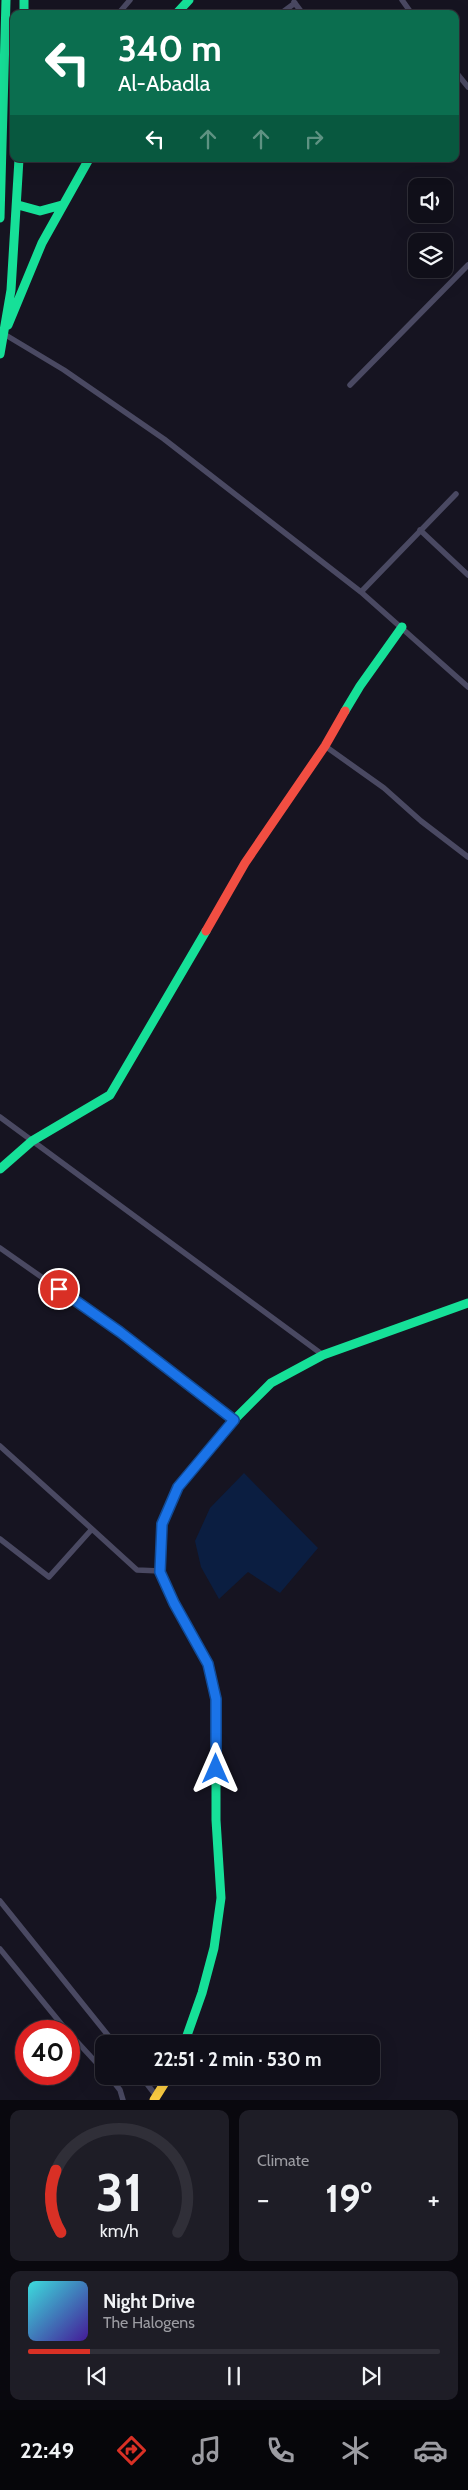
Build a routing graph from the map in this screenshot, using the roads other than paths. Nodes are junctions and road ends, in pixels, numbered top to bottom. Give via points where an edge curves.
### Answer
1 (6, 0) edge
2 (130, 0) edge
3 (189, 0) edge
4 (121, 10) edge
5 (180, 10) edge
6 (2, 28) edge
7 (459, 76) edge
8 (468, 87) edge
9 (1, 147) edge
10 (19, 162) edge
11 (87, 162) edge
12 (18, 205) junction
13 (62, 205) junction
14 (0, 206) edge
15 (0, 218) edge
16 (468, 265) edge
17 (4, 334) junction
18 (0, 354) edge
19 (350, 385) dead end
20 (456, 494) dead end
21 (420, 530) junction
22 (468, 575) edge
23 (361, 592) junction
24 (402, 627) junction
25 (468, 687) edge
26 (324, 746) junction
27 (468, 857) edge
28 (0, 1118) edge
29 (32, 1140) junction
30 (0, 1170) edge
31 (0, 1248) edge
32 (468, 1303) edge
33 (323, 1355) junction
34 (234, 1420) junction
35 (0, 1446) edge
36 (92, 1529) junction
37 (0, 1539) edge
38 (160, 1572) junction
39 (0, 1900) edge
40 (0, 1949) edge
41 (58, 2020) edge
42 (108, 2035) edge
43 (187, 2035) edge
44 (80, 2045) edge
45 (95, 2062) edge
46 (116, 2085) edge
47 (146, 2085) edge
48 (163, 2085) edge
49 (155, 2098) edge
50 (123, 2100) edge

1 - 6 main road
2 - 4 street
3 - 5 main road
6 - 9 main road
7 - 8 street
9 - 14 main road
10 - 12 main road
11 - 13 main road
12 - 13 main road via 31,211 47,212
12 - 17 main road
13 - 17 main road
14 - 15 main road
16 - 19 street
17 - 18 main road
17 - 23 street via 64,370 164,439
20 - 21 street
21 - 22 street
21 - 23 street
23 - 24 street
24 - 25 street
24 - 26 main road via 360,686
26 - 27 street via 384,788
26 - 29 main road via 245,863 110,1095
28 - 29 street
29 - 30 main road
29 - 33 street
31 - 34 street via 120,1332
32 - 33 main road
33 - 34 main road via 270,1383
34 - 38 main road via 178,1487 162,1524
35 - 36 street
36 - 37 street via 48,1577
36 - 38 street via 137,1570
38 - 43 main road via 208,1664 216,1699 220,1898 214,1948
39 - 42 street
40 - 41 street
44 - 45 street
46 - 50 street
47 - 49 street
48 - 49 main road

